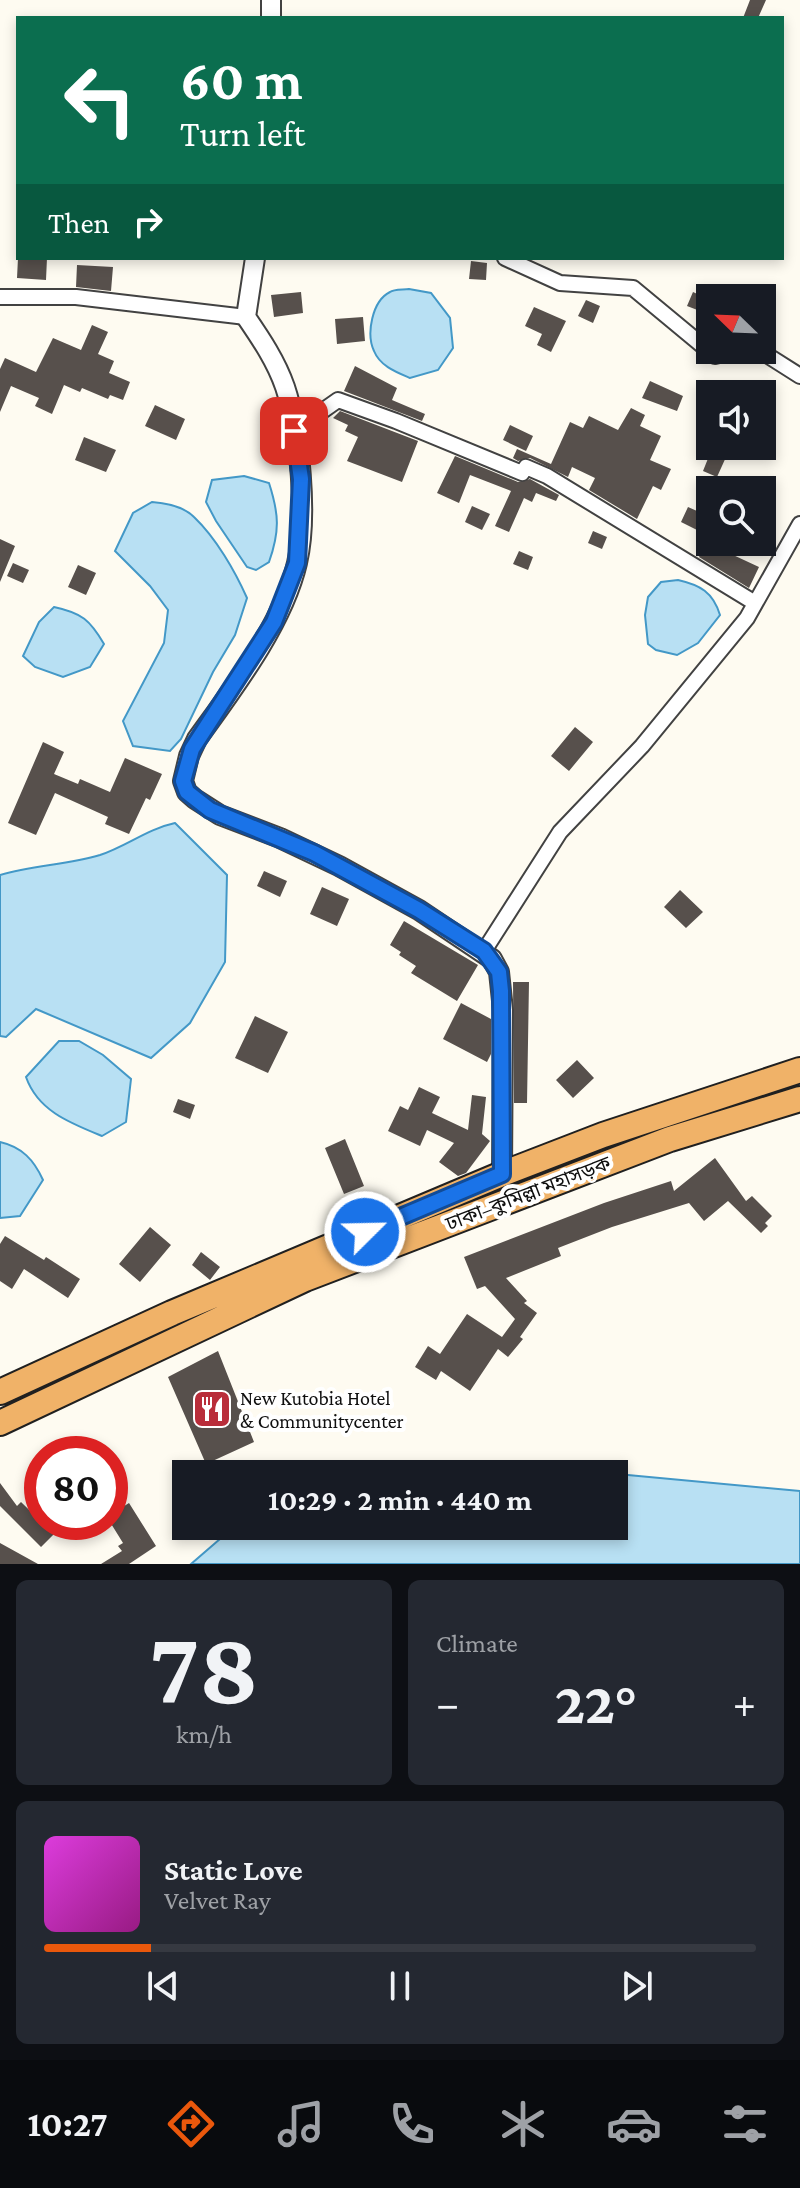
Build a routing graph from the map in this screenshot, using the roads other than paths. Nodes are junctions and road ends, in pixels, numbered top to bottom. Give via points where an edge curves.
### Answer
1 (255, 260) edge
2 (509, 260) edge
3 (0, 297) edge
4 (246, 317) junction
5 (696, 340) edge
6 (776, 361) edge
7 (800, 376) edge
8 (294, 431) junction
9 (800, 524) edge
10 (755, 603) junction
11 (484, 951) junction
12 (800, 1070) edge
13 (800, 1099) edge
14 (502, 1174) junction
15 (0, 1392) edge
16 (0, 1423) edge

1 - 4 street
2 - 5 street via 560,283 633,288
3 - 4 street via 76,297
4 - 8 street via 271,354
6 - 7 street
8 - 10 street via 338,400 522,473 526,467
8 - 11 street via 301,479 297,563 274,622 192,749 183,781 187,792 210,810 314,853
9 - 10 street
10 - 11 street via 642,746 560,832
11 - 14 street via 499,972 503,1010
12 - 14 highway, ঢাকা–কুমিল্লা মহাসড়ক
13 - 16 highway, ঢাকা–কুমিল্লা মহাসড়ক via 670,1139 305,1279
14 - 15 highway, ঢাকা–কুমিল্লা মহাসড়ক

